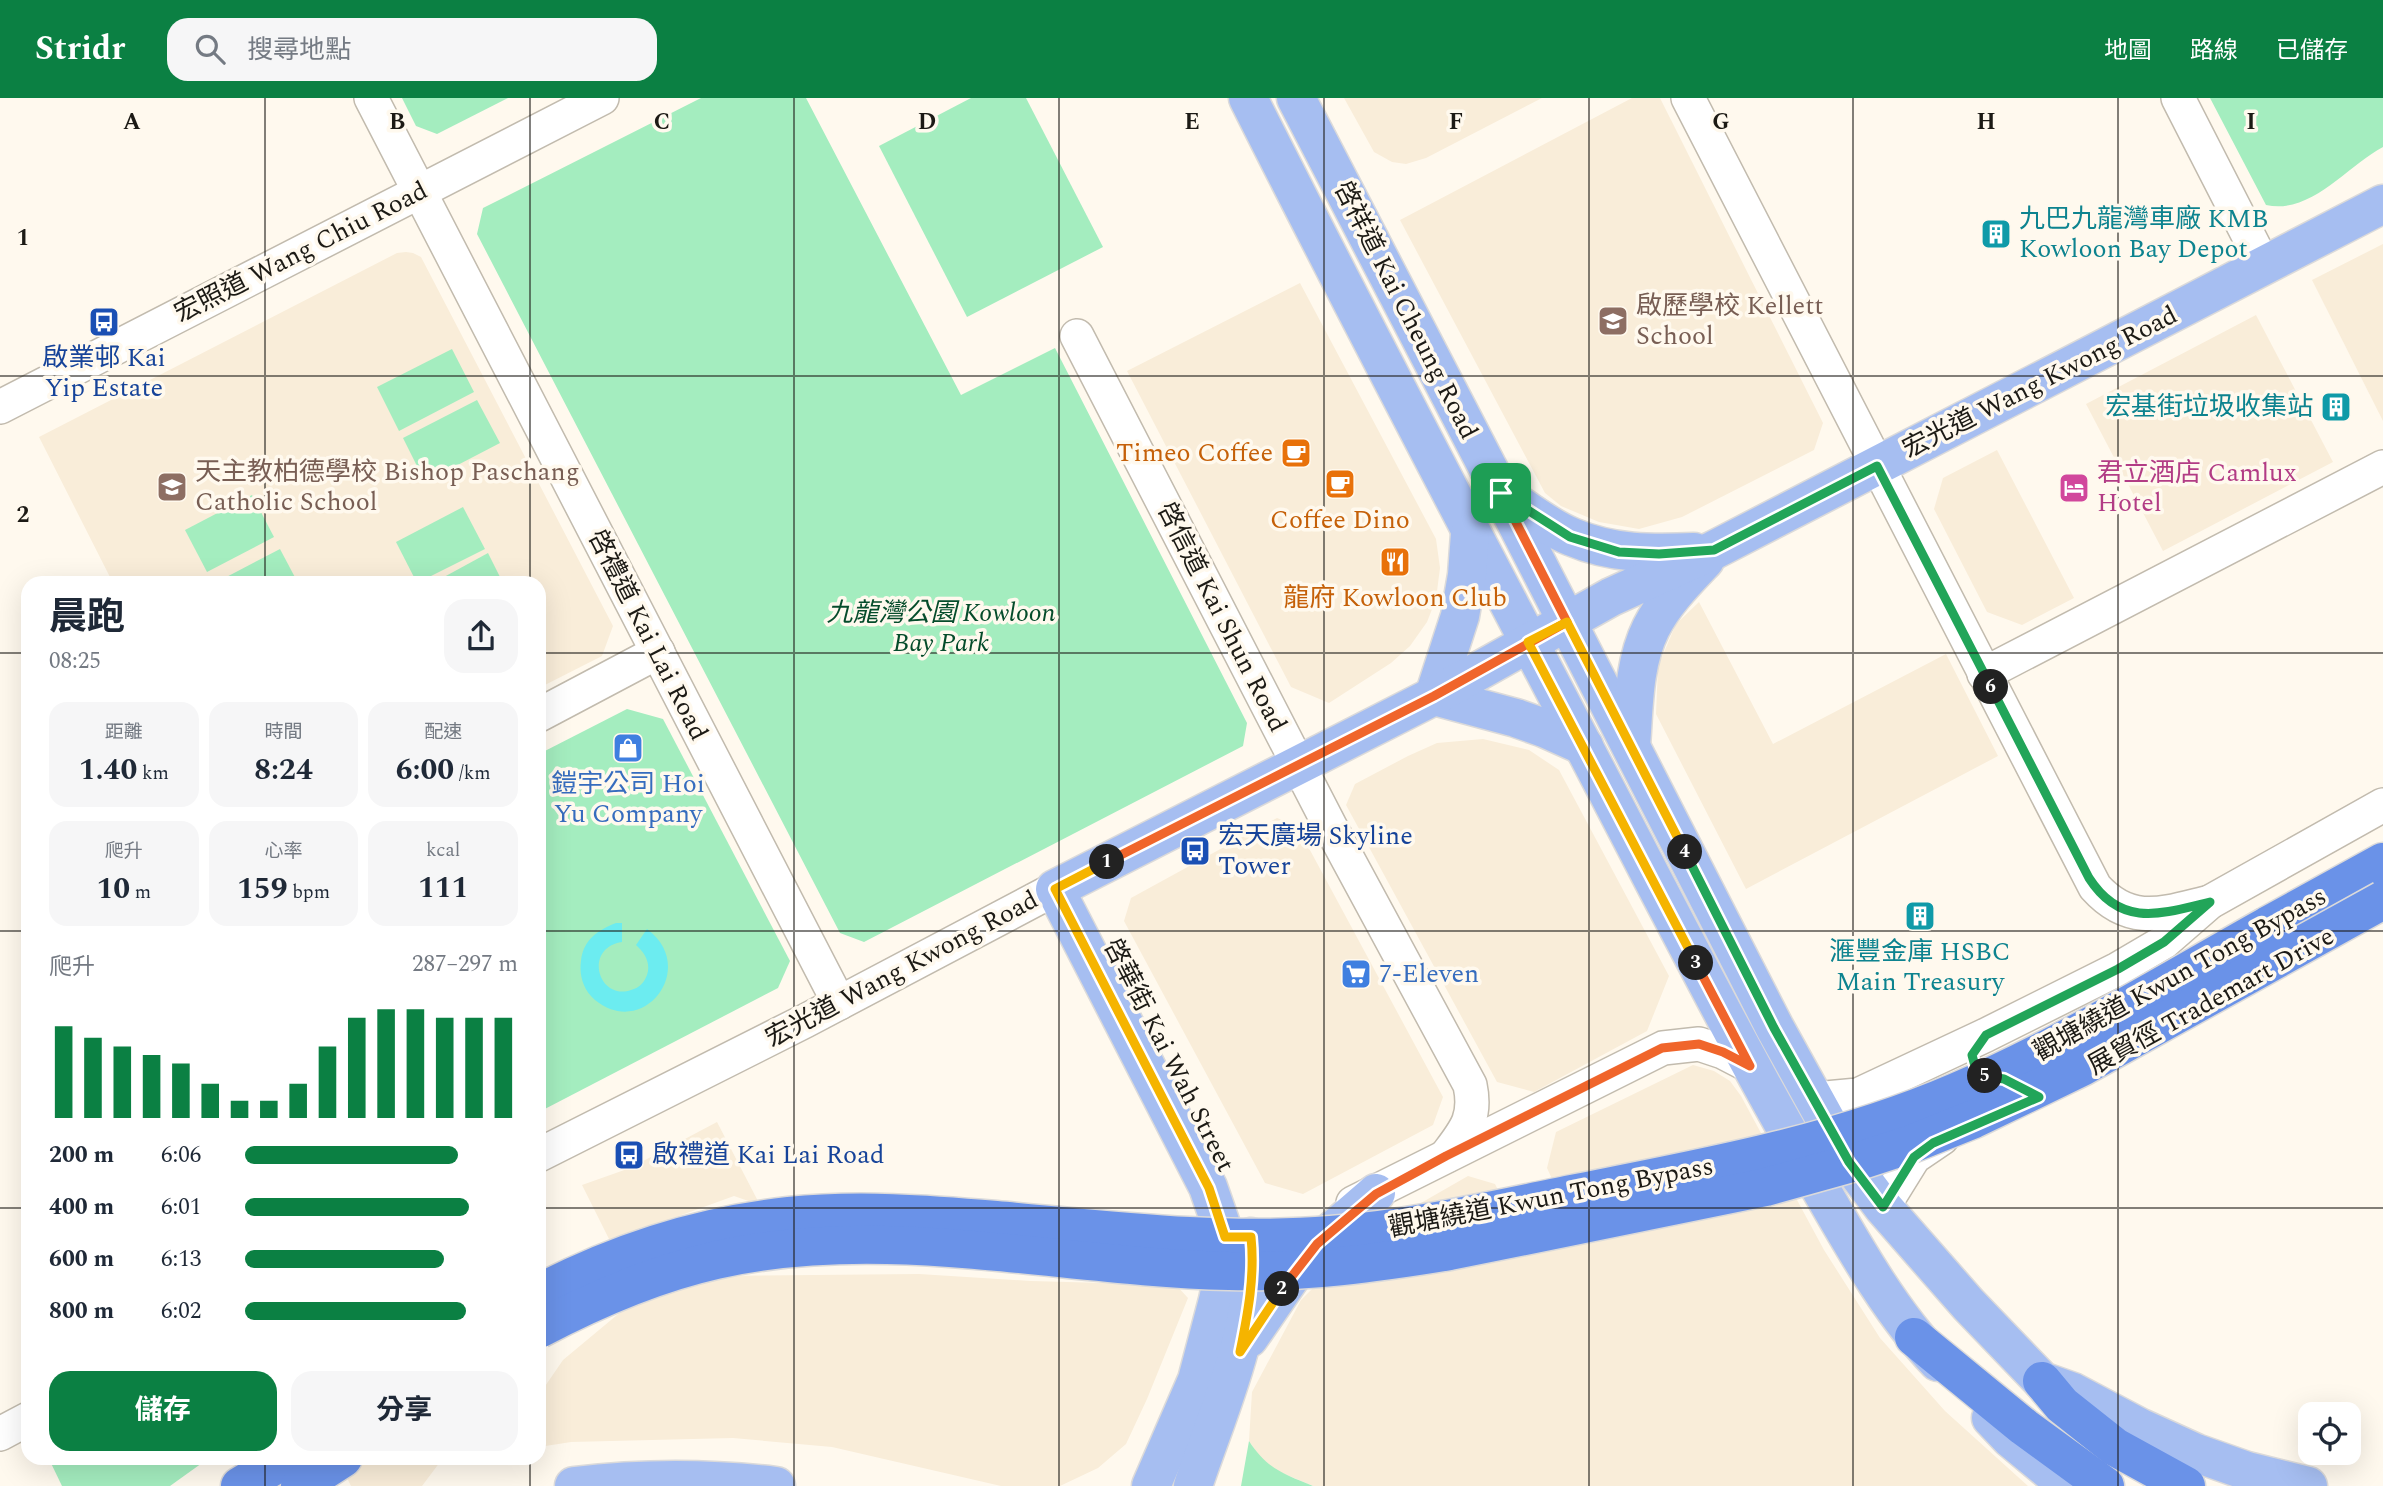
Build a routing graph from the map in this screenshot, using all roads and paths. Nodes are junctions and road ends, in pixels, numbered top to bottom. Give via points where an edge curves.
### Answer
1 (371, 98) edge
2 (602, 98) edge
3 (1248, 98) edge
4 (1296, 98) edge
5 (1688, 98) edge
6 (2178, 98) edge
7 (419, 191) junction
8 (2383, 204) edge
9 (2264, 266) junction
10 (1077, 336) dead end
11 (0, 407) edge
12 (1877, 466) junction
13 (2383, 467) edge
14 (1501, 493) junction
15 (1470, 534) junction
16 (1714, 550) junction
17 (1567, 622) junction
18 (1528, 642) junction
19 (658, 652) junction
20 (1984, 674) junction
21 (1434, 696) junction
22 (546, 711) edge
23 (1631, 746) junction
24 (1584, 747) junction
25 (1298, 766) junction
26 (2383, 805) edge
27 (2383, 862) edge
28 (1066, 883) junction
29 (2383, 900) edge
30 (2210, 902) junction
31 (2383, 905) edge
32 (839, 1003) junction
33 (1986, 1035) junction
34 (1750, 1066) junction
35 (2039, 1097) junction
36 (1815, 1099) junction
37 (546, 1151) edge
38 (1446, 1156) junction
39 (1376, 1194) junction
40 (1883, 1207) junction
41 (1238, 1237) junction
42 (546, 1290) edge
43 (546, 1325) edge
44 (1914, 1336) junction
45 (1240, 1352) junction
46 (2042, 1381) junction
47 (21, 1423) edge
48 (0, 1434) edge
49 (275, 1465) edge
50 (332, 1465) edge
51 (1157, 1472) edge
52 (2187, 1483) edge
53 (240, 1486) edge
54 (300, 1486) edge
55 (574, 1486) edge
56 (776, 1486) edge
57 (1124, 1486) edge
58 (1193, 1486) edge
59 (2068, 1486) edge
60 (2105, 1486) edge
61 (2308, 1486) edge

1 - 7 street, 啓禮道 Kai Lai Road
2 - 7 street, 宏照道 Wang Chiu Road
3 - 15 main road, 啓祥道 Kai Cheung Road
4 - 14 main road, 啓祥道 Kai Cheung Road
5 - 12 street
6 - 9 street
7 - 11 street, 宏照道 Wang Chiu Road
7 - 19 street, 啓禮道 Kai Lai Road
8 - 9 main road, 宏光道 Wang Kwong Road
9 - 12 main road, 宏光道 Wang Kwong Road
10 - 25 street, 啓信道 Kai Shun Road
12 - 16 main road, 宏光道 Wang Kwong Road
12 - 20 street
13 - 20 street
14 - 16 main road via 1570,537 1619,552
14 - 17 main road, 啓祥道 Kai Cheung Road
15 - 18 main road, 啓祥道 Kai Cheung Road
15 - 21 main road via 1460,617
16 - 17 main road, 宏光道 Wang Kwong Road via 1626,589
16 - 23 main road via 1674,593 1650,629 1638,668
17 - 18 main road, 宏光道 Wang Kwong Road
17 - 23 main road, 啓祥道 Kai Cheung Road
18 - 21 main road, 宏光道 Wang Kwong Road
18 - 24 main road, 啓祥道 Kai Cheung Road
19 - 22 street
19 - 32 street, 啓禮道 Kai Lai Road
20 - 30 street via 2089,878 2104,897 2126,910 2152,915
21 - 24 main road via 1516,718
21 - 25 main road, 宏光道 Wang Kwong Road
23 - 36 main road, 啓祥道 Kai Cheung Road via 1774,1028
24 - 34 main road, 啓祥道 Kai Cheung Road
25 - 28 main road, 宏光道 Wang Kwong Road
25 - 38 street, 啓信道 Kai Shun Road via 1470,1085 1473,1102 1467,1126
26 - 30 street
27 - 42 highway, 觀塘繞道 Kwun Tong Bypass, bridge via 2005,1070 1921,1107 1756,1157 1430,1222 1333,1235 1221,1238 926,1215 788,1216 724,1226 651,1246
28 - 32 street, 宏光道 Wang Kwong Road
28 - 41 main road, 啓華街 Kai Wah Street via 1232,1178
29 - 43 highway, 觀塘繞道 Kwun Tong Bypass, bridge via 2081,1067 1974,1119 1870,1158 1766,1187 1450,1251 1289,1271 1196,1270 884,1246 776,1251 661,1275
30 - 33 street via 2164,942
31 - 35 street, 展貿徑 Trademart Drive
32 - 37 street, 宏光道 Wang Kwong Road
33 - 35 street via 1972,1055 1976,1070
33 - 36 street via 1858,1096
34 - 38 street via 1699,1044 1662,1048
34 - 44 main road, 啓祥道 Kai Cheung Road via 1845,1231
35 - 40 street, 展貿徑 Trademart Drive via 1933,1143 1914,1157
36 - 40 main road, 啓祥道 Kai Cheung Road via 1849,1162
38 - 39 street
39 - 41 street via 1290,1228
39 - 45 main road via 1302,1261
40 - 46 main road, 啓祥道 Kai Cheung Road
41 - 45 main road via 1254,1265
41 - 51 main road via 1225,1266 1197,1380
44 - 59 main road, 啓祥道 Kai Cheung Road via 2010,1438
44 - 60 highway via 2024,1427
45 - 58 main road
46 - 52 highway via 2062,1405 2115,1447
46 - 61 main road, 啓祥道 Kai Cheung Road via 2196,1453
47 - 48 street
49 - 53 highway
50 - 54 highway
51 - 57 main road
55 - 56 main road via 646,1479

